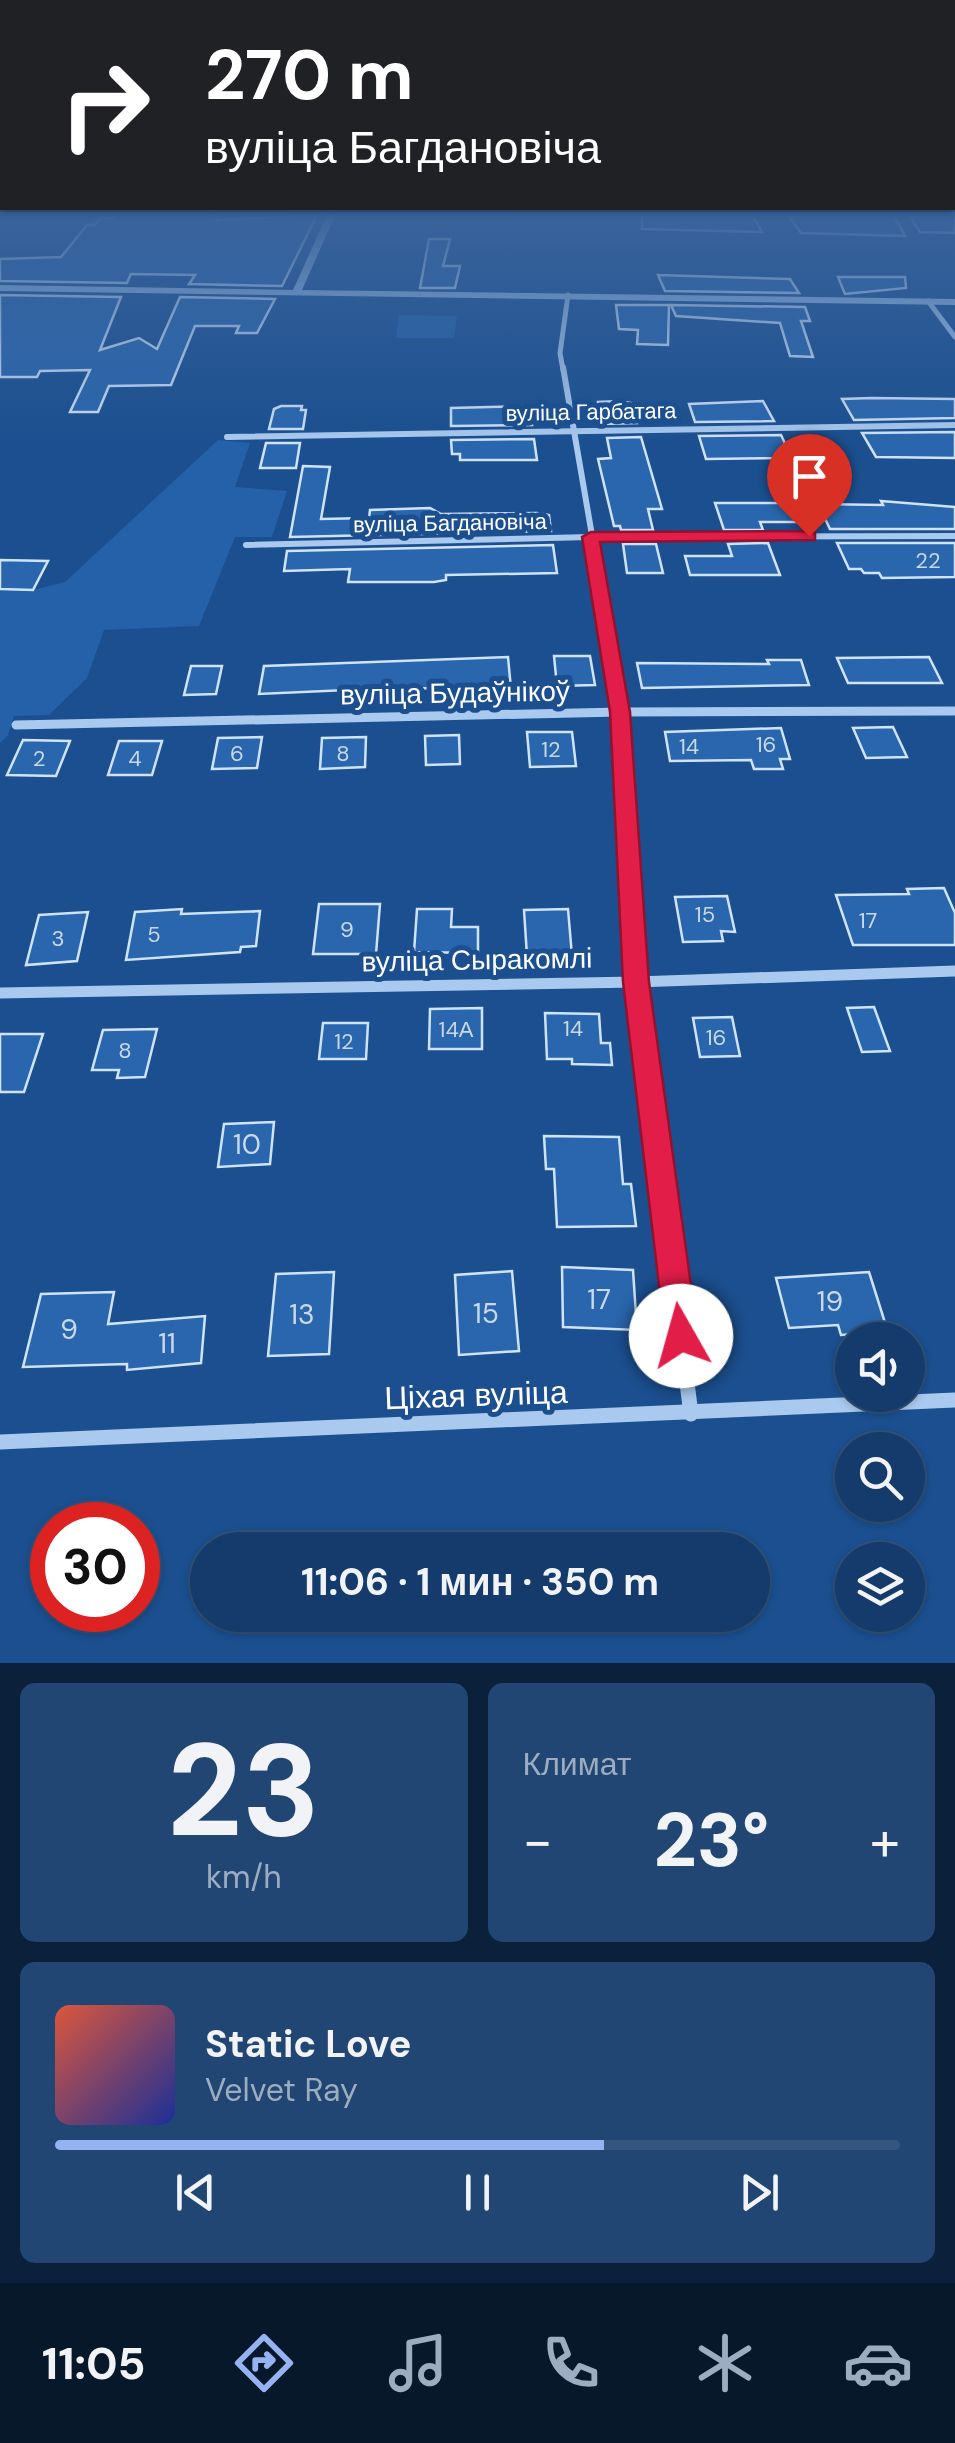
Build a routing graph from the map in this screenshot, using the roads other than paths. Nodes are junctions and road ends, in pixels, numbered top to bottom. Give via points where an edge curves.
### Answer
1 (60, 289) edge
2 (297, 291) joint
3 (568, 295) junction
4 (928, 302) junction
5 (955, 302) edge
6 (955, 337) edge
7 (955, 425) edge
8 (576, 430) junction
9 (227, 438) dead end
10 (955, 536) edge
11 (591, 537) junction
12 (246, 545) dead end
13 (955, 711) edge
14 (620, 712) junction
15 (16, 724) dead end
16 (955, 971) edge
17 (636, 982) junction
18 (0, 993) edge
19 (955, 1400) edge
20 (691, 1414) junction
21 (0, 1442) edge

1 - 2 street
2 - 3 street
3 - 4 street
3 - 8 street via 560,354
4 - 5 street
4 - 6 street
7 - 8 street, вуліца Гарбатага
8 - 9 street, вуліца Гарбатага
8 - 11 street
10 - 11 street, вуліца Багдановіча
11 - 12 street, вуліца Багдановіча
11 - 14 street
13 - 14 street, вуліца Будаўнікоў
14 - 15 street, вуліца Будаўнікоў
14 - 17 street
16 - 17 street, вуліца Сыракомлі
17 - 18 street, вуліца Сыракомлі
17 - 20 street
19 - 20 street, Ціхая вуліца
20 - 21 street, Ціхая вуліца

